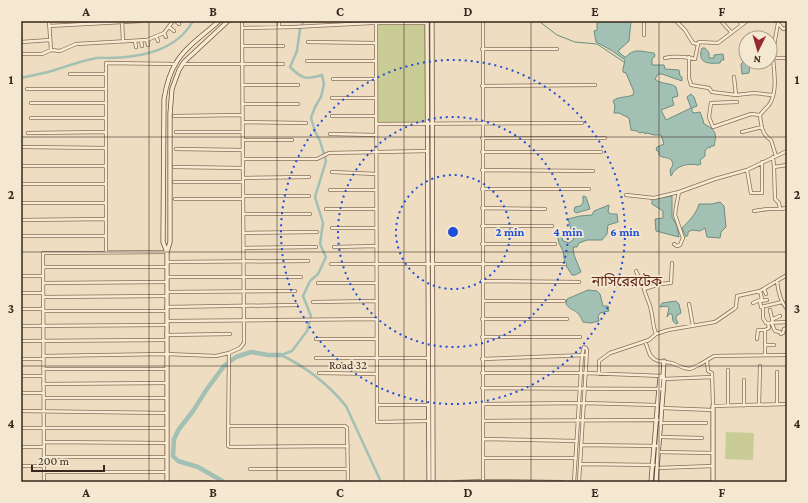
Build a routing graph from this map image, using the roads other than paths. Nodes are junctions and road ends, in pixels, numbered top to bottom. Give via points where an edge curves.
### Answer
1 (49, 21) edge
2 (141, 21) edge
3 (174, 21) edge
4 (219, 21) edge
5 (228, 21) edge
6 (242, 21) edge
7 (279, 21) edge
8 (432, 21) edge
9 (482, 21) edge
10 (644, 21) edge
11 (676, 21) edge
12 (721, 21) edge
13 (740, 21) edge
14 (747, 21) edge
15 (122, 22) edge
16 (371, 22) edge
17 (427, 22) edge
18 (778, 22) edge
19 (179, 24) dead end
20 (376, 24) junction
21 (741, 25) junction
22 (49, 26) junction
23 (169, 26) junction
24 (279, 27) junction
25 (242, 28) junction
26 (787, 28) edge
27 (174, 31) dead end
28 (731, 32) junction
29 (164, 33) junction
30 (644, 35) dead end
31 (156, 36) junction
32 (166, 37) dead end
33 (50, 40) junction
34 (135, 40) junction
35 (141, 40) junction
36 (147, 40) junction
37 (123, 41) junction
38 (158, 41) dead end
39 (21, 42) edge
40 (308, 42) dead end
41 (376, 43) junction
42 (148, 44) dead end
43 (698, 44) junction
44 (142, 46) dead end
45 (242, 46) junction
46 (283, 46) dead end
47 (136, 47) dead end
48 (482, 49) junction
49 (557, 49) dead end
50 (51, 50) junction
51 (21, 54) edge
52 (689, 57) junction
53 (665, 58) dead end
54 (307, 61) dead end
55 (376, 62) junction
56 (175, 64) junction
57 (182, 64) junction
58 (242, 64) junction
59 (283, 64) dead end
60 (774, 70) edge
61 (70, 74) dead end
62 (106, 74) junction
63 (734, 77) dead end
64 (333, 79) dead end
65 (376, 79) junction
66 (242, 85) junction
67 (595, 85) dead end
68 (298, 86) dead end
69 (482, 86) junction
70 (27, 89) dead end
71 (106, 89) junction
72 (736, 95) junction
73 (772, 95) junction
74 (332, 98) dead end
75 (376, 98) junction
76 (737, 102) dead end
77 (31, 103) dead end
78 (106, 103) junction
79 (242, 104) junction
80 (298, 104) dead end
81 (242, 115) junction
82 (760, 115) junction
83 (174, 116) dead end
84 (332, 116) dead end
85 (376, 116) junction
86 (31, 118) dead end
87 (106, 118) junction
88 (242, 122) junction
89 (306, 123) dead end
90 (582, 123) dead end
91 (376, 124) junction
92 (427, 124) junction
93 (482, 124) junction
94 (432, 125) junction
95 (762, 127) junction
96 (106, 132) junction
97 (176, 132) dead end
98 (243, 132) junction
99 (742, 132) dead end
100 (28, 133) dead end
101 (330, 134) dead end
102 (376, 134) junction
103 (482, 138) junction
104 (605, 138) dead end
105 (243, 140) junction
106 (292, 140) dead end
107 (23, 147) dead end
108 (106, 148) junction
109 (176, 148) dead end
110 (243, 150) junction
111 (787, 150) edge
112 (428, 151) junction
113 (376, 152) junction
114 (482, 152) junction
115 (601, 152) dead end
116 (774, 156) junction
117 (243, 159) junction
118 (762, 162) junction
119 (787, 165) edge
120 (21, 166) edge
121 (106, 166) junction
122 (174, 167) dead end
123 (774, 167) junction
124 (243, 168) junction
125 (482, 170) junction
126 (747, 170) junction
127 (593, 171) dead end
128 (332, 172) dead end
129 (376, 174) junction
130 (243, 178) junction
131 (309, 178) dead end
132 (174, 182) dead end
133 (243, 182) junction
134 (21, 184) edge
135 (106, 184) junction
136 (482, 189) junction
137 (589, 189) dead end
138 (330, 190) dead end
139 (376, 190) junction
140 (679, 192) junction
141 (626, 195) dead end
142 (308, 196) dead end
143 (243, 197) junction
144 (175, 199) dead end
145 (21, 203) edge
146 (106, 203) junction
147 (482, 208) junction
148 (544, 208) dead end
149 (780, 208) junction
150 (787, 208) edge
151 (326, 209) dead end
152 (376, 209) junction
153 (754, 211) dead end
154 (243, 214) junction
155 (310, 214) dead end
156 (106, 219) junction
157 (21, 220) edge
158 (482, 226) junction
159 (552, 226) dead end
160 (332, 228) dead end
161 (376, 228) junction
162 (317, 232) dead end
163 (243, 233) junction
164 (21, 236) edge
165 (106, 236) junction
166 (482, 244) junction
167 (555, 244) dead end
168 (674, 244) dead end
169 (376, 246) junction
170 (316, 247) dead end
171 (334, 247) dead end
172 (243, 248) junction
173 (106, 252) junction
174 (167, 252) junction
175 (308, 261) dead end
176 (244, 262) junction
177 (430, 263) junction
178 (482, 263) junction
179 (332, 264) dead end
180 (376, 264) junction
181 (565, 264) dead end
182 (672, 264) dead end
183 (167, 265) junction
184 (43, 267) junction
185 (636, 271) dead end
186 (787, 275) edge
187 (21, 276) edge
188 (43, 276) junction
189 (244, 276) junction
190 (167, 277) junction
191 (300, 277) dead end
192 (482, 281) junction
193 (777, 281) junction
194 (167, 282) junction
195 (579, 282) dead end
196 (43, 283) junction
197 (318, 283) dead end
198 (377, 283) junction
199 (644, 289) junction
200 (764, 289) junction
201 (244, 291) junction
202 (295, 291) dead end
203 (760, 291) junction
204 (21, 293) edge
205 (166, 294) junction
206 (766, 294) dead end
207 (43, 295) junction
208 (482, 300) junction
209 (768, 300) dead end
210 (377, 301) junction
211 (564, 301) dead end
212 (313, 302) dead end
213 (759, 302) junction
214 (782, 302) junction
215 (753, 303) dead end
216 (689, 304) dead end
217 (296, 305) dead end
218 (244, 306) junction
219 (761, 307) junction
220 (786, 307) edge
221 (21, 309) edge
222 (166, 309) junction
223 (43, 310) junction
224 (770, 310) dead end
225 (780, 316) dead end
226 (377, 319) junction
227 (482, 319) junction
228 (567, 319) dead end
229 (244, 320) junction
230 (773, 322) junction
231 (787, 322) edge
232 (166, 323) junction
233 (768, 323) junction
234 (43, 325) junction
235 (21, 326) edge
236 (693, 326) junction
237 (787, 328) edge
238 (765, 330) junction
239 (230, 334) dead end
240 (656, 334) junction
241 (482, 337) junction
242 (580, 337) dead end
243 (166, 338) junction
244 (757, 338) dead end
245 (316, 339) dead end
246 (377, 339) junction
247 (21, 341) edge
248 (43, 341) junction
249 (645, 341) junction
250 (765, 345) junction
251 (774, 345) dead end
252 (166, 354) junction
253 (765, 354) junction
254 (787, 354) edge
255 (229, 355) junction
256 (586, 355) junction
257 (582, 356) junction
258 (43, 357) junction
259 (316, 358) dead end
260 (428, 358) junction
261 (21, 359) edge
262 (377, 359) junction
263 (482, 359) junction
264 (664, 361) junction
265 (707, 361) junction
266 (760, 366) dead end
267 (166, 368) junction
268 (43, 369) junction
269 (728, 370) dead end
270 (776, 372) dead end
271 (482, 373) junction
272 (580, 373) junction
273 (585, 373) junction
274 (319, 374) dead end
275 (377, 374) junction
276 (599, 374) junction
277 (21, 376) edge
278 (44, 376) junction
279 (663, 377) junction
280 (712, 377) junction
281 (744, 380) dead end
282 (166, 383) junction
283 (44, 384) junction
284 (482, 388) junction
285 (580, 388) junction
286 (584, 388) junction
287 (661, 388) junction
288 (21, 393) edge
289 (44, 393) junction
290 (44, 398) junction
291 (166, 398) junction
292 (579, 403) junction
293 (583, 403) junction
294 (482, 404) junction
295 (777, 404) junction
296 (787, 404) edge
297 (377, 405) junction
298 (429, 405) junction
299 (658, 405) junction
300 (759, 405) junction
301 (728, 406) junction
302 (744, 406) junction
303 (662, 408) junction
304 (713, 408) junction
305 (21, 411) edge
306 (44, 412) junction
307 (166, 413) junction
308 (578, 420) junction
309 (582, 420) junction
310 (429, 421) junction
311 (482, 421) junction
312 (659, 421) junction
313 (706, 423) dead end
314 (228, 426) junction
315 (21, 428) edge
316 (44, 428) junction
317 (166, 428) junction
318 (660, 438) junction
319 (702, 438) dead end
320 (482, 439) junction
321 (577, 441) junction
322 (44, 442) junction
323 (166, 444) junction
324 (581, 444) junction
325 (348, 446) junction
326 (657, 446) junction
327 (21, 447) edge
328 (44, 447) junction
329 (658, 452) junction
330 (713, 453) junction
331 (44, 457) junction
332 (166, 457) junction
333 (482, 458) junction
334 (576, 458) junction
335 (580, 464) junction
336 (653, 465) junction
337 (21, 466) edge
338 (44, 466) junction
339 (657, 466) junction
340 (713, 466) junction
341 (250, 469) dead end
342 (348, 469) junction
343 (44, 472) junction
344 (166, 472) junction
345 (482, 481) edge
346 (44, 482) edge
347 (166, 482) edge
348 (210, 482) edge
349 (348, 482) edge
350 (429, 482) edge
351 (433, 482) edge
352 (456, 482) edge
353 (562, 482) edge
354 (574, 482) edge
355 (579, 482) edge
356 (651, 482) edge
357 (656, 482) edge
358 (682, 482) edge
359 (713, 482) edge

1 - 22 street
2 - 15 street
3 - 19 street
3 - 23 street
4 - 56 street
5 - 57 street
6 - 25 street
7 - 24 street
8 - 17 street
8 - 94 street
9 - 48 street
10 - 30 street
11 - 43 street via 692,43
12 - 28 street
13 - 21 street
14 - 21 street
15 - 22 street
15 - 37 street
16 - 20 street
16 - 24 street
17 - 20 street
17 - 92 street
18 - 26 street via 783,29
20 - 41 street
21 - 28 street
22 - 33 street
23 - 27 street
23 - 29 street
24 - 25 street
25 - 45 street
28 - 43 street via 718,43
29 - 31 street
29 - 32 street
31 - 36 street
31 - 38 street
33 - 39 street
33 - 50 street
34 - 35 street
34 - 37 street
34 - 47 street
35 - 36 street
35 - 44 street
36 - 42 street
37 - 50 street via 76,44 60,51
40 - 41 street
41 - 55 street
43 - 52 street via 695,59
45 - 46 street
45 - 58 street
48 - 49 street
48 - 69 street
50 - 51 street via 42,54
52 - 53 street
52 - 72 street via 691,85 709,88 712,92
54 - 55 street
55 - 65 street
56 - 57 street
56 - 62 street via 106,64
56 - 174 street via 163,106 163,242
57 - 58 street
57 - 174 street via 170,98 170,242
58 - 59 street
58 - 66 street
60 - 73 street
61 - 62 street
62 - 71 street
63 - 72 street
64 - 65 street
65 - 75 street
66 - 68 street
66 - 79 street
67 - 69 street
69 - 93 street
70 - 71 street
71 - 78 street
72 - 73 street
73 - 82 street via 770,104
74 - 75 street
75 - 85 street
76 - 82 street via 711,103 709,116 713,127 751,114
77 - 78 street
78 - 87 street
79 - 80 street
79 - 81 street
81 - 83 street
81 - 88 street
82 - 95 street
84 - 85 street
85 - 91 street
86 - 87 street
87 - 96 street
88 - 89 street
88 - 98 street
90 - 93 street
91 - 92 street
91 - 102 street
92 - 94 street
92 - 112 street
93 - 94 street
93 - 103 street
94 - 177 street
95 - 99 street
95 - 116 street via 766,137 771,140
96 - 100 street
96 - 108 street
97 - 98 street
98 - 105 street
101 - 102 street
102 - 113 street
103 - 104 street
103 - 114 street
105 - 106 street
105 - 110 street
107 - 108 street
108 - 121 street
109 - 110 street
110 - 117 street
111 - 116 street
112 - 113 street
112 - 177 street
113 - 117 street via 329,153 317,159
113 - 129 street
114 - 115 street
114 - 125 street
116 - 118 street
116 - 123 street
117 - 124 street
118 - 126 street
118 - 126 street via 762,193 751,193
119 - 123 street
120 - 121 street
121 - 135 street
122 - 124 street
123 - 149 street via 774,196
124 - 130 street
125 - 127 street
125 - 136 street
126 - 140 street
128 - 129 street
129 - 139 street
130 - 131 street
130 - 133 street
132 - 133 street
133 - 143 street
134 - 135 street
135 - 146 street
136 - 137 street
136 - 147 street
138 - 139 street
139 - 152 street
140 - 141 street via 654,198
140 - 168 street via 675,215 683,238 680,245
142 - 143 street
143 - 144 street
143 - 154 street
145 - 146 street
146 - 156 street
147 - 148 street
147 - 158 street
149 - 150 street
149 - 153 street
151 - 152 street
152 - 161 street
154 - 155 street
154 - 163 street
156 - 157 street
156 - 165 street
158 - 159 street
158 - 166 street
160 - 161 street
161 - 169 street
162 - 163 street
163 - 172 street
164 - 165 street
165 - 173 street
166 - 167 street
166 - 178 street
169 - 171 street
169 - 180 street
170 - 172 street
172 - 176 street
173 - 174 street
173 - 184 street via 43,253
174 - 183 street
175 - 176 street
176 - 183 street
176 - 189 street
177 - 178 street
177 - 180 street
177 - 260 street
177 - 351 street
178 - 181 street
178 - 192 street
179 - 180 street
180 - 198 street
182 - 199 street via 671,283
183 - 184 street
183 - 190 street
184 - 188 street
185 - 199 street
186 - 193 street
187 - 188 street
188 - 196 street
189 - 190 street
189 - 191 street
189 - 201 street
190 - 194 street
192 - 195 street
192 - 208 street
193 - 200 street
193 - 214 street
194 - 196 street
194 - 205 street
196 - 207 street
197 - 198 street
198 - 210 street
199 - 240 street
200 - 203 street
200 - 206 street
201 - 202 street
201 - 205 street
201 - 218 street
203 - 213 street via 762,299 758,300
203 - 236 street via 737,296 734,309 714,322
204 - 207 street
205 - 207 street
205 - 222 street
207 - 223 street
208 - 211 street
208 - 227 street
209 - 213 street
210 - 212 street
210 - 226 street
213 - 215 street
213 - 219 street
214 - 219 street
214 - 220 street
216 - 236 street
217 - 218 street
218 - 222 street
218 - 229 street
219 - 233 street via 764,320
221 - 223 street
222 - 223 street
222 - 232 street
223 - 234 street
224 - 230 street
225 - 230 street
226 - 229 street
226 - 246 street
227 - 228 street
227 - 241 street
229 - 232 street
229 - 255 street via 244,343
230 - 231 street
230 - 233 street
230 - 237 street via 775,331 781,334
232 - 234 street
232 - 243 street
233 - 238 street via 769,328
234 - 235 street
234 - 248 street
236 - 240 street via 676,327
238 - 244 street via 758,330
238 - 250 street
239 - 243 street
240 - 249 street
241 - 242 street
241 - 263 street
243 - 248 street
243 - 252 street
245 - 246 street
246 - 262 street
247 - 248 street
248 - 258 street
249 - 264 street via 654,359
249 - 276 street via 606,355 599,361
250 - 251 street
250 - 253 street
252 - 255 street
252 - 258 street
252 - 267 street
253 - 254 street
253 - 265 street via 714,356
255 - 314 street
256 - 257 street
256 - 257 street via 584,347
256 - 273 street
257 - 263 street
257 - 272 street
258 - 261 street
258 - 268 street
259 - 262 street
260 - 262 street
260 - 298 street
262 - 275 street
263 - 271 street
264 - 265 street via 690,369
264 - 279 street
265 - 280 street via 708,371 712,373
266 - 300 street
267 - 268 street
267 - 282 street
268 - 278 street
269 - 301 street
270 - 295 street
271 - 272 street
271 - 284 street
272 - 273 street
272 - 285 street
273 - 276 street
273 - 286 street
274 - 275 street, Road 32
275 - 297 street
276 - 279 street
277 - 278 street
278 - 283 street
279 - 280 street
279 - 287 street via 660,378
280 - 304 street
281 - 302 street
282 - 283 street
282 - 291 street
283 - 289 street
284 - 285 street
284 - 294 street
285 - 286 street
285 - 292 street
286 - 287 street
286 - 293 street
287 - 299 street
287 - 303 street
288 - 289 street
289 - 290 street
290 - 291 street
290 - 306 street
291 - 307 street
292 - 293 street
292 - 294 street
292 - 308 street
293 - 299 street
293 - 309 street
294 - 311 street
295 - 296 street
295 - 300 street
297 - 298 street
297 - 310 street via 377,422
298 - 310 street
299 - 312 street
300 - 302 street
301 - 302 street
301 - 304 street
303 - 304 street
303 - 312 street
304 - 330 street
305 - 306 street
306 - 307 street
306 - 316 street
307 - 317 street
308 - 309 street
308 - 311 street
308 - 321 street
309 - 312 street
309 - 324 street
310 - 350 street
311 - 320 street
312 - 313 street
312 - 318 street
312 - 326 street
314 - 325 street via 345,426
314 - 325 street via 230,448
315 - 316 street
316 - 317 street
316 - 322 street
317 - 323 street
318 - 319 street
318 - 326 street
320 - 321 street
320 - 333 street
321 - 334 street
322 - 323 street
322 - 328 street
323 - 332 street
324 - 326 street
324 - 335 street
325 - 342 street
326 - 329 street
326 - 336 street
327 - 328 street
328 - 331 street
329 - 330 street
329 - 339 street
330 - 340 street
331 - 332 street
331 - 338 street
332 - 344 street
333 - 334 street
333 - 345 street
334 - 354 street
335 - 336 street
335 - 355 street
336 - 339 street
336 - 356 street
337 - 338 street
338 - 343 street
339 - 340 street
339 - 357 street
340 - 359 street
341 - 342 street
342 - 349 street
343 - 344 street
343 - 346 street
344 - 347 street
345 - 352 street
345 - 353 street
347 - 348 street
358 - 359 street

